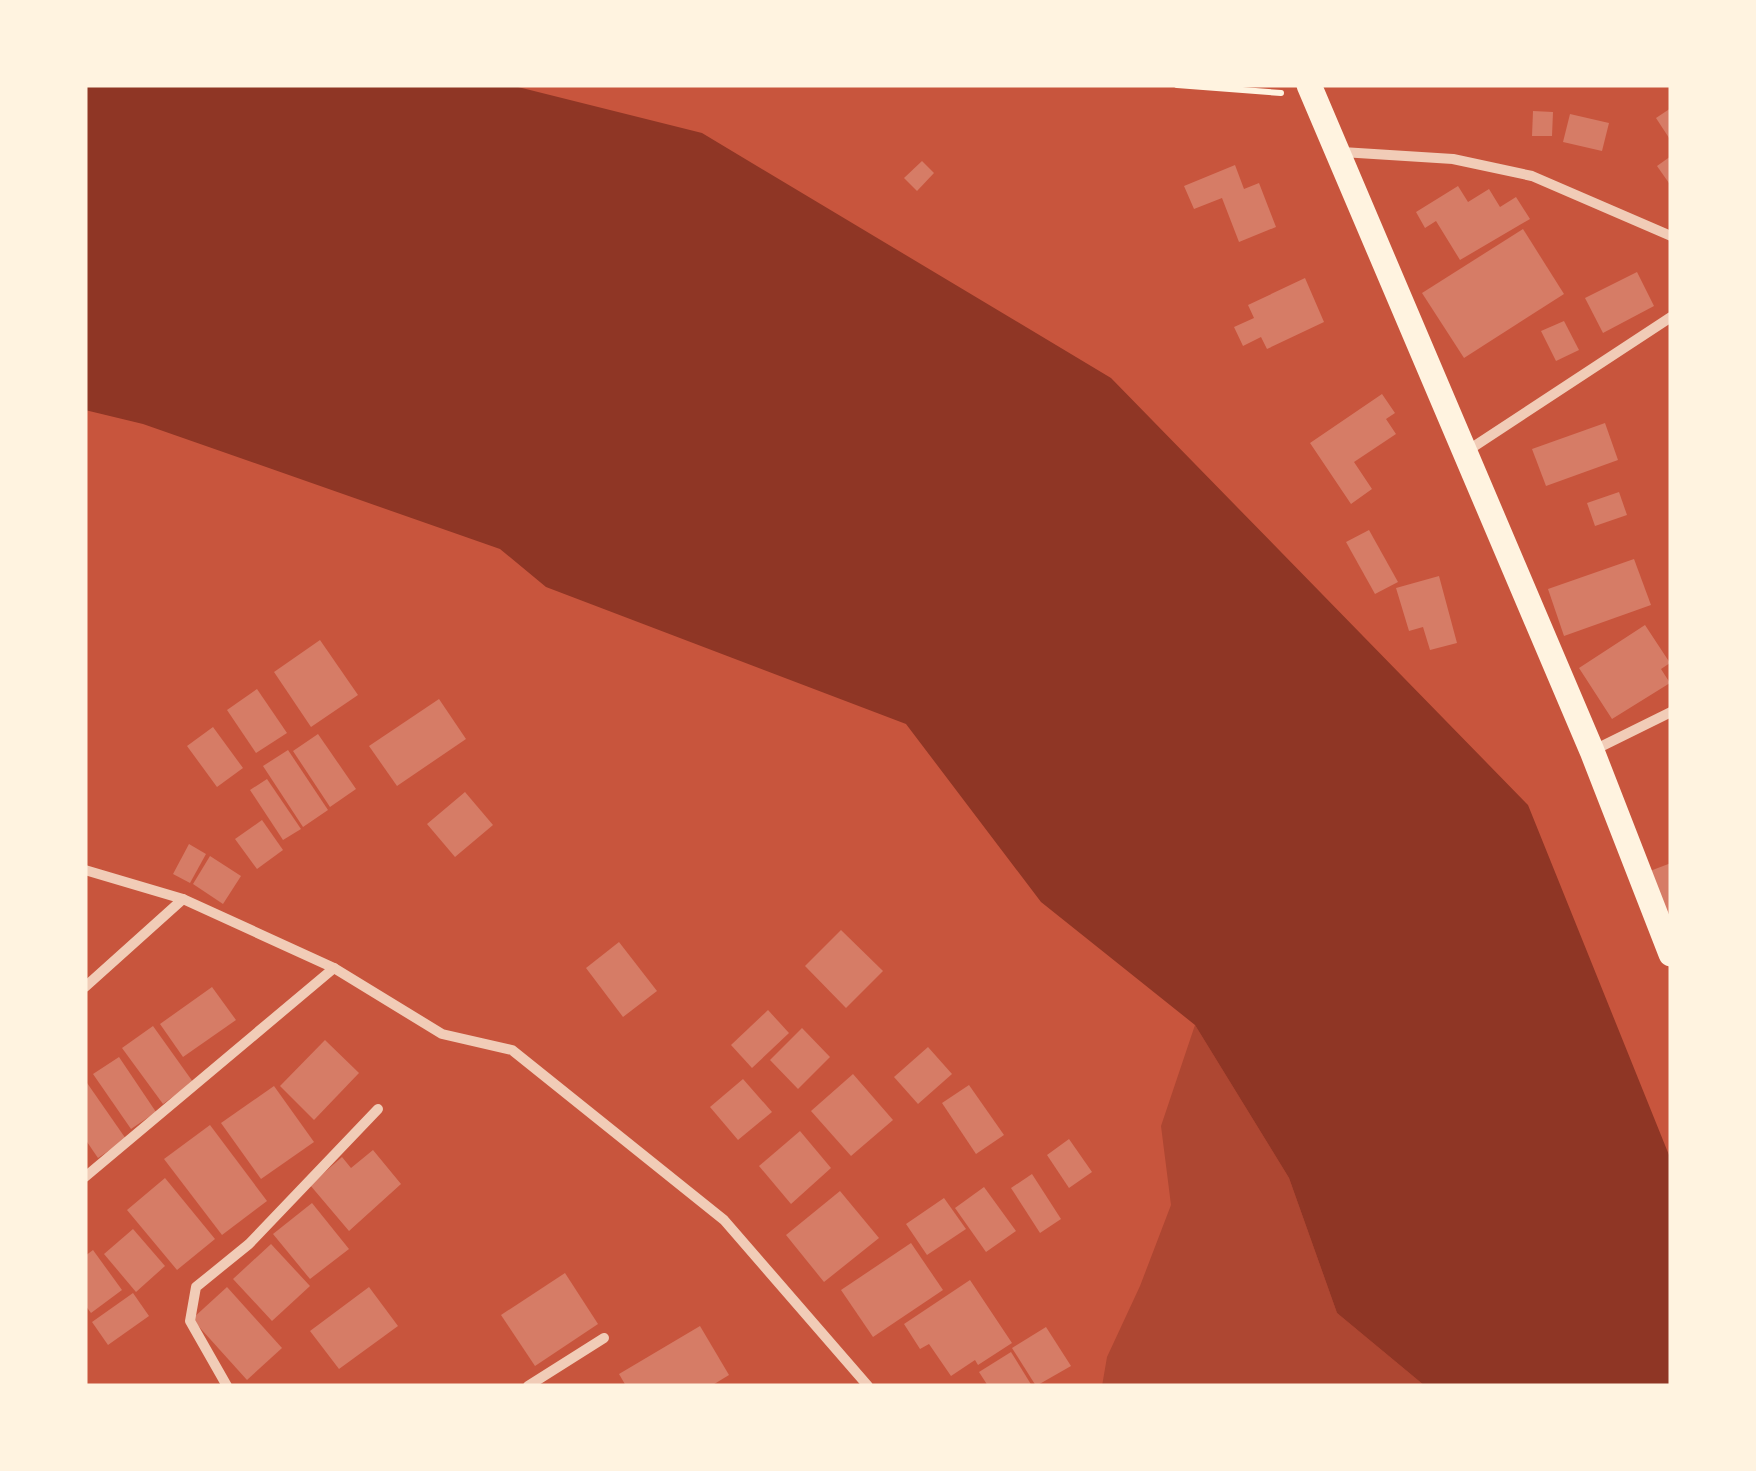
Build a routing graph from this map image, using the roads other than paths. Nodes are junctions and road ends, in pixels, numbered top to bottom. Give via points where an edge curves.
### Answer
1 (1310, 90) edge
2 (1336, 152) junction
3 (1671, 236) edge
4 (1671, 316) edge
5 (1464, 454) junction
6 (1671, 712) edge
7 (1592, 751) junction
8 (85, 870) edge
9 (183, 899) junction
10 (1671, 954) edge
11 (334, 968) junction
12 (85, 987) edge
13 (378, 1109) dead end
14 (85, 1177) edge
15 (604, 1338) dead end
16 (227, 1386) edge
17 (528, 1386) edge
18 (868, 1386) edge

1 - 2 main road
2 - 3 street via 1454,158 1532,176
2 - 5 main road
4 - 5 street
5 - 7 main road
6 - 7 street
7 - 10 main road
8 - 9 street
9 - 11 street
9 - 12 street
11 - 14 street
11 - 18 street via 442,1034 512,1050 724,1220
13 - 16 street via 249,1244 196,1287 190,1321
15 - 17 street

